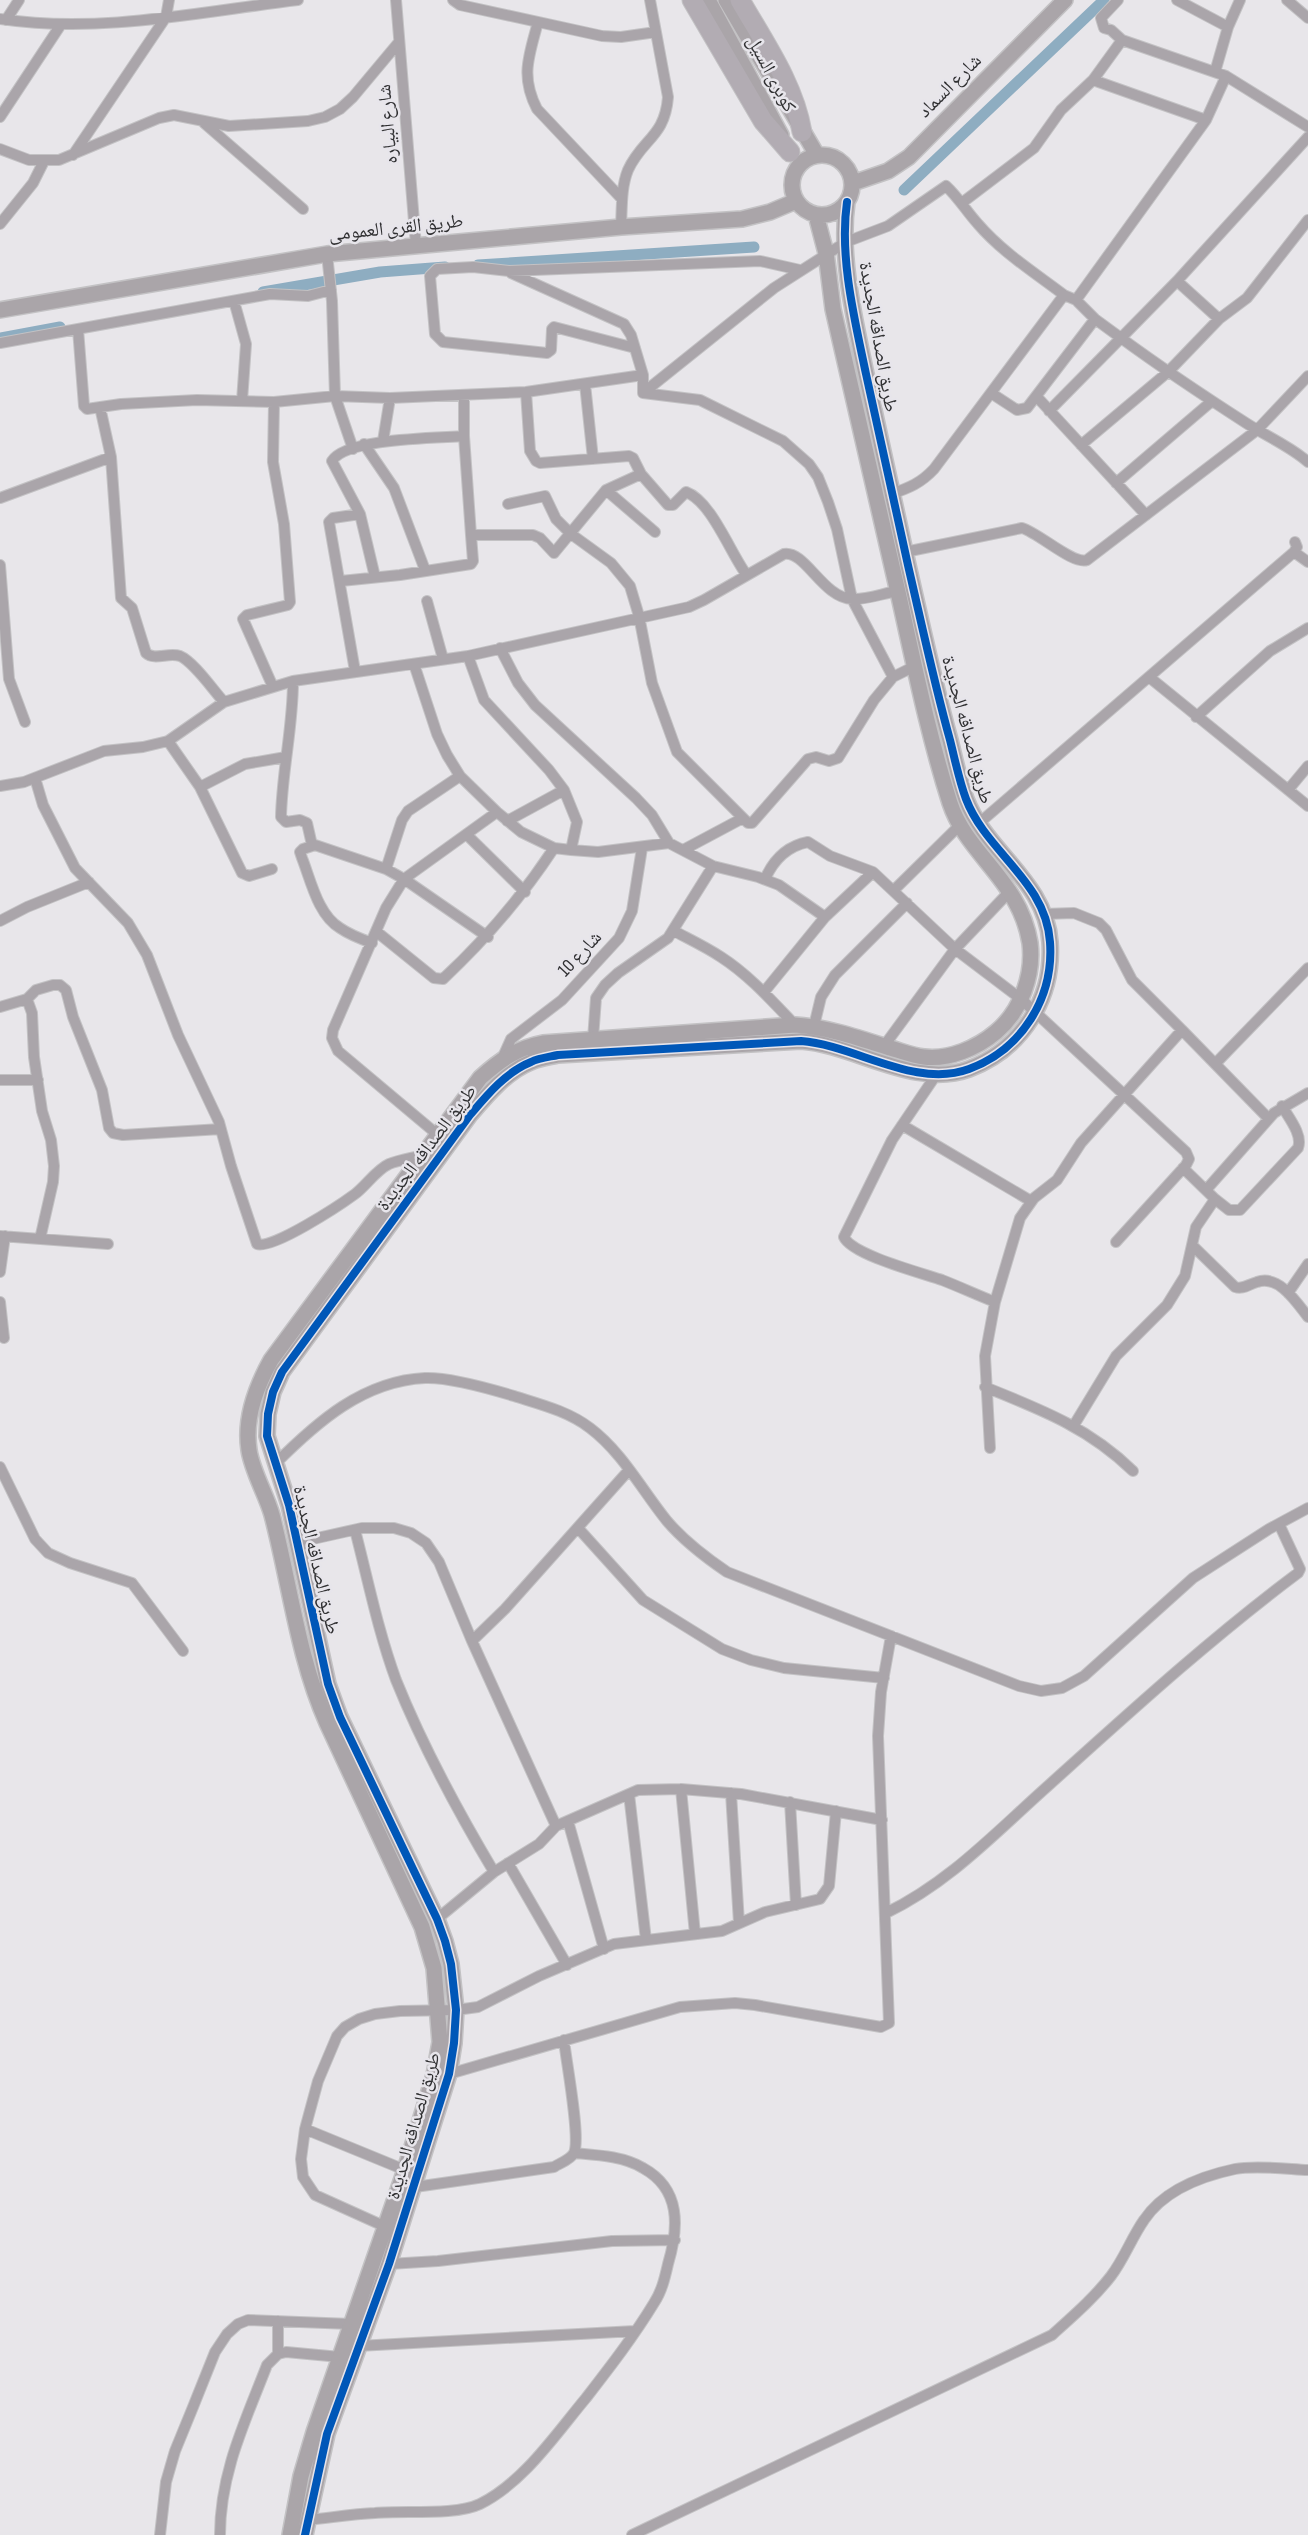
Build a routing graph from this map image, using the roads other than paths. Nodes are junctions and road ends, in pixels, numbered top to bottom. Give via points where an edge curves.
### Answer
1 (19, 0) edge
2 (169, 0) edge
3 (294, 0) edge
4 (396, 0) edge
5 (453, 0) edge
6 (650, 0) edge
7 (692, 0) edge
8 (708, 0) edge
9 (726, 0) edge
10 (740, 0) edge
11 (1065, 0) edge
12 (1118, 0) edge
13 (1177, 0) edge
14 (1240, 0) edge
15 (1286, 0) edge
16 (166, 17) junction
17 (1308, 18) edge
18 (3, 20) edge
19 (538, 22) junction
20 (60, 26) junction
21 (1228, 27) junction
22 (656, 32) junction
23 (1122, 40) junction
24 (399, 42) junction
25 (1216, 72) junction
26 (1226, 76) junction
27 (1094, 80) junction
28 (0, 117) edge
29 (1206, 120) junction
30 (202, 122) junction
31 (1308, 127) edge
32 (802, 132) junction
33 (1308, 137) edge
34 (0, 149) edge
35 (817, 155) junction
36 (73, 156) junction
37 (793, 160) junction
38 (44, 161) junction
39 (852, 183) junction
40 (622, 199) junction
41 (796, 201) junction
42 (847, 202) junction
43 (963, 202) junction
44 (303, 209) dead end
45 (816, 215) junction
46 (1308, 220) edge
47 (0, 224) edge
48 (621, 227) junction
49 (846, 242) junction
50 (416, 246) junction
51 (826, 252) junction
52 (327, 258) junction
53 (800, 270) junction
54 (509, 271) junction
55 (1177, 281) junction
56 (330, 288) junction
57 (1064, 295) junction
58 (1076, 300) junction
59 (234, 301) junction
60 (0, 310) edge
61 (1095, 319) junction
62 (1219, 319) junction
63 (78, 329) junction
64 (1121, 338) junction
65 (0, 343) edge
66 (635, 348) junction
67 (1168, 372) junction
68 (643, 375) junction
69 (1308, 376) edge
70 (585, 384) junction
71 (526, 392) junction
72 (643, 393) junction
73 (991, 393) junction
74 (335, 396) junction
75 (464, 396) junction
76 (390, 398) junction
77 (1037, 398) junction
78 (242, 401) junction
79 (1212, 401) junction
80 (274, 402) junction
81 (100, 407) junction
82 (1049, 411) junction
83 (1258, 430) junction
84 (464, 436) junction
85 (383, 442) junction
86 (364, 444) junction
87 (1081, 445) junction
88 (353, 449) junction
89 (112, 457) junction
90 (593, 459) junction
91 (1308, 462) edge
92 (641, 474) junction
93 (1116, 483) junction
94 (606, 490) junction
95 (891, 494) junction
96 (0, 498) edge
97 (508, 504) dead end
98 (360, 514) junction
99 (1146, 515) junction
100 (655, 532) dead end
101 (571, 534) junction
102 (471, 535) junction
103 (905, 552) junction
104 (1308, 562) edge
105 (0, 565) edge
106 (426, 570) junction
107 (746, 574) junction
108 (375, 577) junction
109 (341, 581) junction
110 (906, 590) junction
111 (852, 599) junction
112 (427, 601) dead end
113 (639, 616) junction
114 (1308, 628) edge
115 (500, 648) junction
116 (468, 656) junction
117 (443, 659) junction
118 (414, 664) junction
119 (915, 666) junction
120 (355, 671) junction
121 (893, 677) junction
122 (1149, 677) junction
123 (292, 681) junction
124 (273, 687) junction
125 (224, 702) junction
126 (943, 715) junction
127 (1196, 717) junction
128 (928, 720) junction
129 (25, 722) dead end
130 (168, 741) junction
131 (286, 757) junction
132 (1308, 766) edge
133 (460, 776) junction
134 (35, 778) junction
135 (0, 786) edge
136 (200, 787) junction
137 (564, 790) junction
138 (1288, 790) junction
139 (1308, 806) edge
140 (497, 812) junction
141 (743, 818) junction
142 (507, 821) junction
143 (978, 824) junction
144 (960, 826) junction
145 (467, 835) junction
146 (669, 843) junction
147 (312, 845) junction
148 (554, 848) junction
149 (642, 848) junction
150 (571, 850) junction
151 (683, 850) junction
152 (713, 866) junction
153 (272, 869) dead end
154 (386, 869) junction
155 (873, 872) junction
156 (404, 879) junction
157 (764, 880) junction
158 (1026, 880) junction
159 (89, 882) junction
160 (894, 890) junction
161 (1011, 890) junction
162 (525, 892) junction
163 (907, 903) junction
164 (1044, 914) junction
165 (825, 917) junction
166 (0, 921) edge
167 (674, 931) junction
168 (377, 932) junction
169 (488, 937) junction
170 (372, 944) junction
171 (955, 949) junction
172 (1308, 968) edge
173 (764, 992) junction
174 (1021, 998) junction
175 (27, 999) junction
176 (0, 1007) edge
177 (1036, 1012) junction
178 (795, 1025) junction
179 (814, 1026) junction
180 (1182, 1030) junction
181 (593, 1039) junction
182 (884, 1046) junction
183 (923, 1057) junction
184 (502, 1059) junction
185 (1215, 1064) junction
186 (918, 1073) junction
187 (936, 1075) junction
188 (0, 1080) edge
189 (38, 1080) junction
190 (1124, 1093) junction
191 (1308, 1093) edge
192 (1282, 1106) junction
193 (1268, 1118) junction
194 (902, 1125) junction
195 (221, 1129) junction
196 (443, 1140) junction
197 (424, 1155) junction
198 (1183, 1168) junction
199 (1206, 1190) junction
200 (1216, 1200) junction
201 (1032, 1201) junction
202 (2, 1236) edge
203 (40, 1239) junction
204 (1116, 1242) dead end
205 (108, 1244) dead end
206 (1193, 1246) junction
207 (1308, 1264) edge
208 (0, 1272) edge
209 (1288, 1293) junction
210 (0, 1302) edge
211 (995, 1302) junction
212 (1308, 1317) edge
213 (4, 1338) dead end
214 (986, 1387) junction
215 (1074, 1425) junction
216 (990, 1448) dead end
217 (275, 1464) junction
218 (0, 1467) edge
219 (629, 1470) junction
220 (1133, 1471) dead end
221 (259, 1478) junction
222 (1308, 1508) edge
223 (1279, 1524) junction
224 (578, 1528) junction
225 (355, 1530) junction
226 (296, 1543) junction
227 (279, 1545) junction
228 (891, 1636) junction
229 (472, 1641) junction
230 (183, 1651) dead end
231 (884, 1678) junction
232 (681, 1789) junction
233 (731, 1793) junction
234 (629, 1794) junction
235 (790, 1802) junction
236 (836, 1810) junction
237 (882, 1820) junction
238 (568, 1821) junction
239 (556, 1826) junction
240 (508, 1863) junction
241 (494, 1872) junction
242 (796, 1905) junction
243 (886, 1913) junction
244 (437, 1919) junction
245 (739, 1923) junction
246 (422, 1927) junction
247 (695, 1934) junction
248 (646, 1940) junction
249 (604, 1949) junction
250 (567, 1965) junction
251 (439, 2010) junction
252 (456, 2010) junction
253 (564, 2040) junction
254 (449, 2074) junction
255 (305, 2129) junction
256 (574, 2153) junction
257 (405, 2170) junction
258 (1308, 2170) edge
259 (415, 2187) junction
260 (386, 2227) junction
261 (675, 2240) junction
262 (382, 2263) junction
263 (278, 2320) junction
264 (351, 2324) junction
265 (635, 2331) junction
266 (358, 2346) junction
267 (278, 2354) junction
268 (340, 2358) junction
269 (299, 2528) edge
270 (160, 2535) edge
271 (220, 2535) edge
272 (632, 2535) edge

1 - 18 street
2 - 16 street
3 - 16 street
4 - 24 street, شارع البياره
5 - 19 street via 460,5
6 - 22 street
7 - 37 highway via 763,122
8 - 37 street, كوبرى السيل
9 - 32 street, كوبرى السيل
10 - 32 highway via 787,83
11 - 39 street, شارع السماد via 909,157 877,177
12 - 23 street via 1103,15 1101,23
13 - 21 street
14 - 21 street
15 - 17 street
16 - 20 street via 122,24
16 - 36 street
18 - 20 street
19 - 22 street via 602,36
19 - 40 street via 526,69 534,103
20 - 28 street
21 - 25 street
22 - 40 street via 668,97 667,109 658,132 628,171
23 - 25 street
23 - 27 street
24 - 30 street via 353,97 325,117 229,126
24 - 50 street, شارع البياره
25 - 26 street
26 - 29 street
26 - 31 street
27 - 29 street
27 - 43 street via 1061,110 1034,148
29 - 58 street
30 - 36 street via 174,115 160,118
30 - 44 street
32 - 35 street, كوبرى السيل
33 - 55 street
34 - 38 street via 29,160
35 - 37 street
35 - 39 street via 837,158 850,173
36 - 38 street
37 - 41 street via 792,184
38 - 47 street via 33,182
39 - 42 street
40 - 48 street
41 - 45 street
41 - 48 street, طريق القرى العمومى via 742,219
42 - 45 street via 833,214
42 - 49 street, طريق الصداقه الجديدة
43 - 49 street via 946,186 888,226
43 - 57 street via 977,223 998,243
45 - 51 street, طريق الصداقه الجديدة
46 - 62 street via 1254,291
48 - 50 street, طريق القرى العمومى
49 - 51 street
49 - 95 street, طريق الصداقه الجديدة via 851,299
50 - 52 street, طريق القرى العمومى
51 - 53 street
51 - 110 street, طريق الصداقه الجديدة via 832,308
52 - 56 street
52 - 60 street, طريق القرى العمومى
53 - 54 street via 760,260
53 - 72 street via 754,302
54 - 66 street via 616,320 629,330
54 - 66 street via 473,267 433,272 430,276 437,337 443,342 546,353 551,350 554,328
55 - 62 street
55 - 64 street
56 - 59 street via 308,296 270,294
56 - 74 street
57 - 58 street
57 - 73 street
58 - 61 street
59 - 63 street
59 - 78 street via 246,344
61 - 64 street
61 - 77 street
62 - 67 street
63 - 65 street
63 - 81 street via 84,406 87,409
64 - 67 street
64 - 82 street
66 - 68 street
67 - 79 street
67 - 87 street
68 - 70 street
68 - 72 street
69 - 83 street
70 - 71 street
70 - 90 street
71 - 75 street
71 - 90 street via 530,452 536,461
72 - 111 street via 700,400 783,441 797,452 818,477 828,502
73 - 77 street via 1020,411
73 - 95 street via 924,480
74 - 76 street
74 - 80 street
74 - 88 street
75 - 76 street
75 - 84 street
76 - 85 street
77 - 82 street
78 - 80 street
78 - 81 street via 188,400
79 - 83 street
79 - 93 street
80 - 124 street via 272,462 284,524 290,602 243,619
81 - 89 street
82 - 87 street
83 - 91 street
83 - 99 street
84 - 85 street
84 - 102 street
85 - 86 street
86 - 88 street
86 - 106 street via 394,488
87 - 93 street
88 - 98 street via 332,461
89 - 96 street
89 - 125 street via 121,598 132,608 146,653 184,658
90 - 92 street via 629,456
92 - 94 street
92 - 107 street via 668,505 673,505 682,494 690,494 716,520 734,558
93 - 99 street
94 - 100 street
94 - 101 street
95 - 103 street, طريق الصداقه الجديدة
97 - 101 street via 545,496 556,519
98 - 108 street
98 - 109 street via 333,518 329,522
99 - 103 street via 1082,562 1033,531 1022,528
101 - 102 street via 554,552 540,538 533,536
101 - 113 street via 621,573 630,586
102 - 106 street via 473,561 470,564
103 - 110 street, طريق الصداقه الجديدة
104 - 122 street via 1294,547
105 - 129 street via 9,678
106 - 108 street
107 - 111 street via 789,553 831,591
107 - 113 street via 689,607
108 - 109 street
109 - 120 street
110 - 111 street
110 - 119 street, طريق الصداقه الجديدة
110 - 126 street, طريق الصداقه الجديدة
111 - 121 street
112 - 117 street
113 - 115 street
113 - 141 street via 652,683 677,752
114 - 127 street via 1270,651
115 - 116 street
115 - 146 street via 526,695 636,798 652,815
116 - 117 street
116 - 137 street via 484,700 550,770
117 - 118 street
118 - 120 street
118 - 133 street via 437,734
119 - 121 street
119 - 128 street, طريق الصداقه الجديدة
120 - 123 street
121 - 141 street via 874,700 838,758 829,762 816,757 808,759 752,823
122 - 127 street
122 - 143 street
123 - 124 street
123 - 131 street via 293,711
124 - 125 street
125 - 130 street
126 - 128 street
126 - 143 street, طريق الصداقه الجديدة via 962,786
127 - 138 street
128 - 144 street, طريق الصداقه الجديدة
130 - 134 street via 104,751
130 - 136 street
131 - 136 street via 245,764
131 - 147 street via 281,817 286,822 300,820 307,823
132 - 138 street
133 - 140 street
133 - 154 street via 408,811
134 - 135 street
134 - 159 street via 43,805 75,868
136 - 153 street via 242,873 249,876
137 - 142 street
137 - 150 street via 577,822
138 - 139 street
140 - 142 street
140 - 145 street
141 - 151 street
142 - 148 street via 533,839
143 - 158 street, طريق الصداقه الجديدة
144 - 160 street
144 - 161 street, طريق الصداقه الجديدة
145 - 156 street
145 - 162 street
146 - 149 street
146 - 151 street
147 - 154 street
147 - 170 street via 300,852 319,902 335,925
148 - 150 street
148 - 162 street
149 - 150 street via 598,852
149 - 184 street, شارع 10 via 632,911 619,938 562,1000 511,1038
151 - 152 street
152 - 157 street
152 - 167 street
154 - 156 street
155 - 157 street via 830,856 808,842 800,843 778,857
155 - 160 street
155 - 165 street
156 - 168 street via 386,908
156 - 169 street
157 - 165 street via 795,894
158 - 161 street
158 - 164 street, طريق الصداقه الجديدة
159 - 166 street
159 - 195 street via 128,923 147,955 178,1035 205,1088
160 - 163 street
161 - 171 street
161 - 174 street, طريق الصداقه الجديدة via 1027,928 1030,945 1030,964
162 - 169 street
163 - 171 street
163 - 179 street via 834,975 821,997
164 - 177 street, طريق الصداقه الجديدة via 1050,938 1050,964 1046,989
164 - 180 street via 1074,913 1099,923 1106,930 1132,980
165 - 173 street
167 - 173 street via 721,957
167 - 181 street via 659,946 605,985 596,998
168 - 169 street via 439,980
168 - 170 street
170 - 196 street via 333,1030 334,1045
171 - 174 street
171 - 182 street
172 - 185 street
173 - 178 street
174 - 177 street
174 - 183 street, طريق الصداقه الجديدة via 1011,1016 981,1043 943,1057
175 - 176 street
175 - 189 street via 32,1013
175 - 195 street via 36,990 54,985 66,990 73,1017 102,1090 109,1128 113,1133
177 - 187 street, طريق الصداقه الجديدة via 1018,1037 988,1060 967,1069
177 - 190 street
178 - 179 street, طريق الصداقه الجديدة
178 - 181 street, طريق الصداقه الجديدة
179 - 182 street, طريق الصداقه الجديدة
180 - 185 street
180 - 190 street
181 - 184 street, طريق الصداقه الجديدة via 532,1045
182 - 183 street, طريق الصداقه الجديدة
183 - 186 street
184 - 196 street, طريق الصداقه الجديدة via 480,1078
185 - 193 street
186 - 187 street, طريق الصداقه الجديدة
186 - 196 street, طريق الصداقه الجديدة via 825,1044 801,1041 558,1055 532,1062 511,1074
187 - 194 street
188 - 189 street
189 - 203 street via 54,1166
190 - 198 street via 1186,1152 1189,1159
190 - 201 street via 1081,1143 1057,1180
191 - 192 street
192 - 193 street
192 - 200 street via 1298,1135 1298,1148 1240,1210 1229,1210
193 - 199 street
194 - 201 street
194 - 211 street via 846,1231 846,1242 892,1264
195 - 197 street via 260,1246 324,1216 388,1164
196 - 197 street, طريق الصداقه الجديدة
196 - 217 street, طريق الصداقه الجديدة via 282,1372 268,1414 267,1436
197 - 221 street, طريق الصداقه الجديدة via 271,1360 262,1377 252,1404 248,1433 249,1452
198 - 199 street
198 - 204 street
199 - 200 street
200 - 206 street via 1196,1227
201 - 211 street via 1020,1218
202 - 203 street
202 - 208 street
203 - 205 street
206 - 209 street via 1235,1287 1240,1289 1264,1280
206 - 215 street via 1185,1276 1168,1305 1116,1356
207 - 209 street
209 - 212 street
210 - 213 street
211 - 214 street via 985,1356
214 - 215 street
214 - 216 street
215 - 220 street
217 - 219 street via 330,1413 358,1396 393,1384 426,1378 484,1387 550,1407 590,1428
217 - 221 street
217 - 226 street, طريق الصداقه الجديدة via 289,1505
218 - 230 street via 35,1539 48,1553 132,1583
219 - 224 street
219 - 228 street via 668,1522 697,1551 727,1572
221 - 227 street, طريق الصداقه الجديدة
222 - 223 street
223 - 228 street via 1193,1578 1084,1676 1062,1688 1041,1691 1019,1686
223 - 243 street via 1300,1569 1298,1573 1134,1709 949,1876
224 - 229 street
224 - 231 street via 643,1600 722,1649 784,1668
225 - 226 street
225 - 229 street via 394,1528 411,1533 426,1543 439,1562
225 - 241 street via 396,1679 452,1801
226 - 227 street
226 - 244 street, طريق الصداقه الجديدة via 323,1667 340,1717
227 - 246 street, طريق الصداقه الجديدة via 309,1674 320,1707
228 - 231 street
229 - 239 street
231 - 237 street via 878,1736
232 - 233 street
232 - 234 street via 638,1790
232 - 247 street
233 - 235 street
233 - 245 street
234 - 238 street
234 - 248 street
235 - 236 street
235 - 242 street
236 - 237 street
236 - 242 street via 830,1886 820,1899
237 - 243 street
238 - 239 street
238 - 249 street
239 - 240 street via 539,1844
240 - 241 street
240 - 250 street
241 - 244 street
242 - 245 street via 765,1912
243 - 253 street via 890,2020 886,2025 735,2003 680,2007
244 - 246 street
244 - 252 street, طريق الصداقه الجديدة via 451,1964
245 - 247 street via 722,1931
246 - 251 street, طريق الصداقه الجديدة via 434,1968
247 - 248 street
248 - 249 street via 614,1944
249 - 250 street
250 - 252 street via 478,2007
251 - 252 street
251 - 255 street via 375,2014 345,2027 337,2036 318,2080
251 - 257 street, طريق الصداقه الجديدة via 438,2059
252 - 254 street, طريق الصداقه الجديدة
253 - 254 street
253 - 256 street via 575,2129
254 - 259 street, طريق الصداقه الجديدة
255 - 257 street
255 - 260 street via 302,2159 303,2177 308,2187 315,2195
256 - 259 street via 554,2167
256 - 261 street via 608,2156 642,2166 653,2174 673,2198
257 - 260 street, طريق الصداقه الجديدة
258 - 272 street via 1237,2169 1199,2180 1170,2194 1145,2219 1112,2275 1052,2335
259 - 262 street, طريق الصداقه الجديدة
260 - 262 street, طريق الصداقه الجديدة
261 - 262 street via 612,2241 438,2261
261 - 265 street via 662,2288
262 - 264 street, طريق الصداقه الجديدة
262 - 266 street, طريق الصداقه الجديدة
263 - 264 street
263 - 267 street
263 - 270 street via 248,2320 238,2324 215,2352 166,2482
264 - 268 street, طريق الصداقه الجديدة
265 - 266 street
265 - 269 street via 538,2455 498,2494 459,2510 375,2512
266 - 269 street, طريق الصداقه الجديدة
267 - 268 street via 298,2352
267 - 271 street via 267,2365 229,2463
268 - 269 street, طريق الصداقه الجديدة via 307,2454

